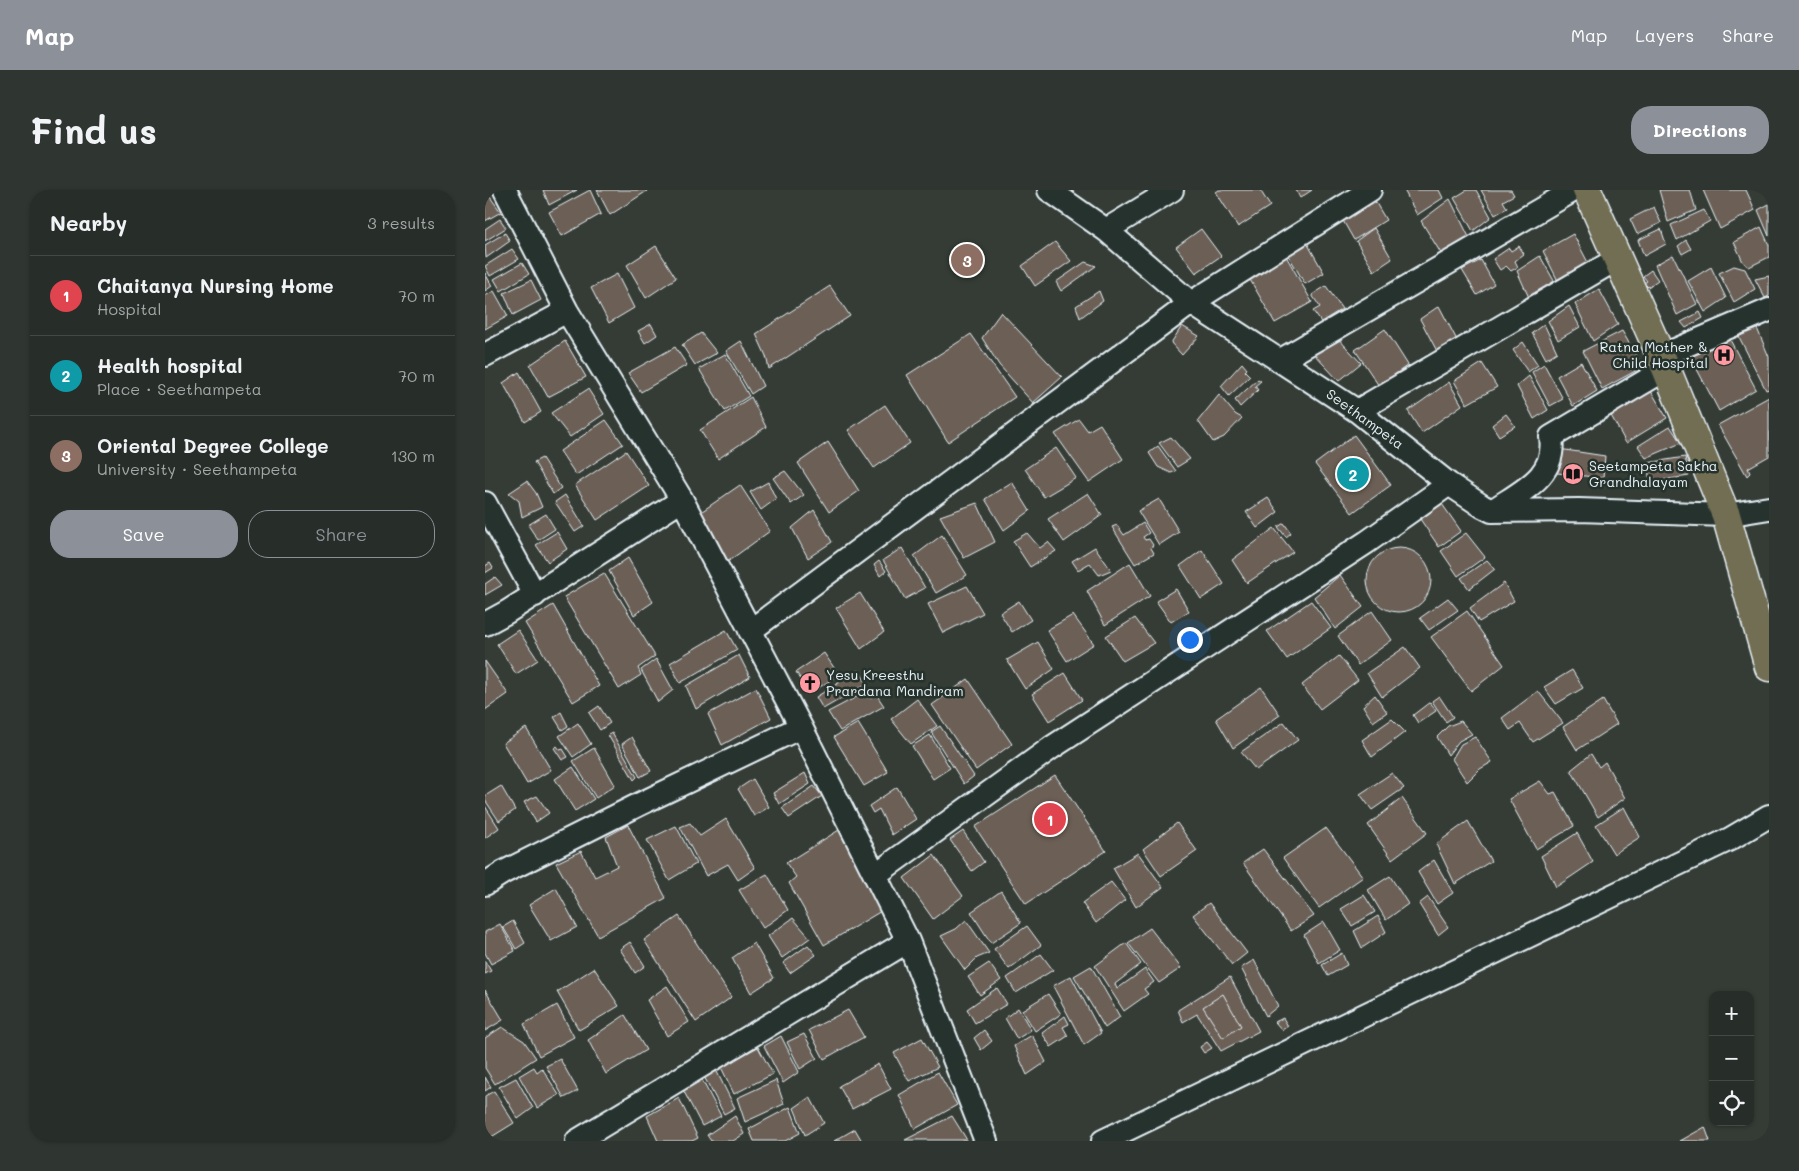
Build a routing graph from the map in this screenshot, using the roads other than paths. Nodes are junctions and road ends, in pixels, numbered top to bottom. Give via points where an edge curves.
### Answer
1 (505, 190) edge
2 (1049, 190) edge
3 (1172, 190) edge
4 (1370, 190) edge
5 (1574, 190) edge
6 (1587, 190) edge
7 (1106, 230) junction
8 (1617, 259) junction
9 (1191, 302) junction
10 (567, 310) junction
11 (1769, 310) edge
12 (485, 355) edge
13 (1281, 360) junction
14 (1664, 363) junction
15 (1357, 411) junction
16 (1449, 484) junction
17 (682, 500) junction
18 (485, 503) edge
19 (1769, 508) edge
20 (1493, 511) junction
21 (1726, 515) junction
22 (535, 594) junction
23 (485, 624) edge
24 (750, 630) junction
25 (1769, 667) edge
26 (801, 727) junction
27 (1769, 816) edge
28 (875, 875) junction
29 (485, 884) edge
30 (908, 941) junction
31 (577, 1141) edge
32 (986, 1141) edge
33 (1103, 1141) edge

1 - 10 street
2 - 7 street, Seethampeta
3 - 7 street
4 - 9 street
5 - 13 street
6 - 8 main road
7 - 9 street, Seethampeta
8 - 14 main road
8 - 15 street
9 - 13 street, Seethampeta
9 - 24 street
10 - 12 street
10 - 17 street
11 - 14 street
13 - 15 street, Seethampeta
14 - 20 street via 1551,437 1553,451 1549,466 1539,478
14 - 21 main road
15 - 16 street, Seethampeta
16 - 20 street, Seethampeta
16 - 28 street via 1367,542 1051,748
17 - 22 street
17 - 24 street
18 - 22 street
19 - 21 street, Seethampeta
20 - 21 street, Seethampeta
21 - 25 main road
22 - 23 street
24 - 26 street
26 - 28 street
26 - 29 street via 640,804
27 - 33 street via 1730,839
28 - 30 street
30 - 31 street
30 - 32 street

